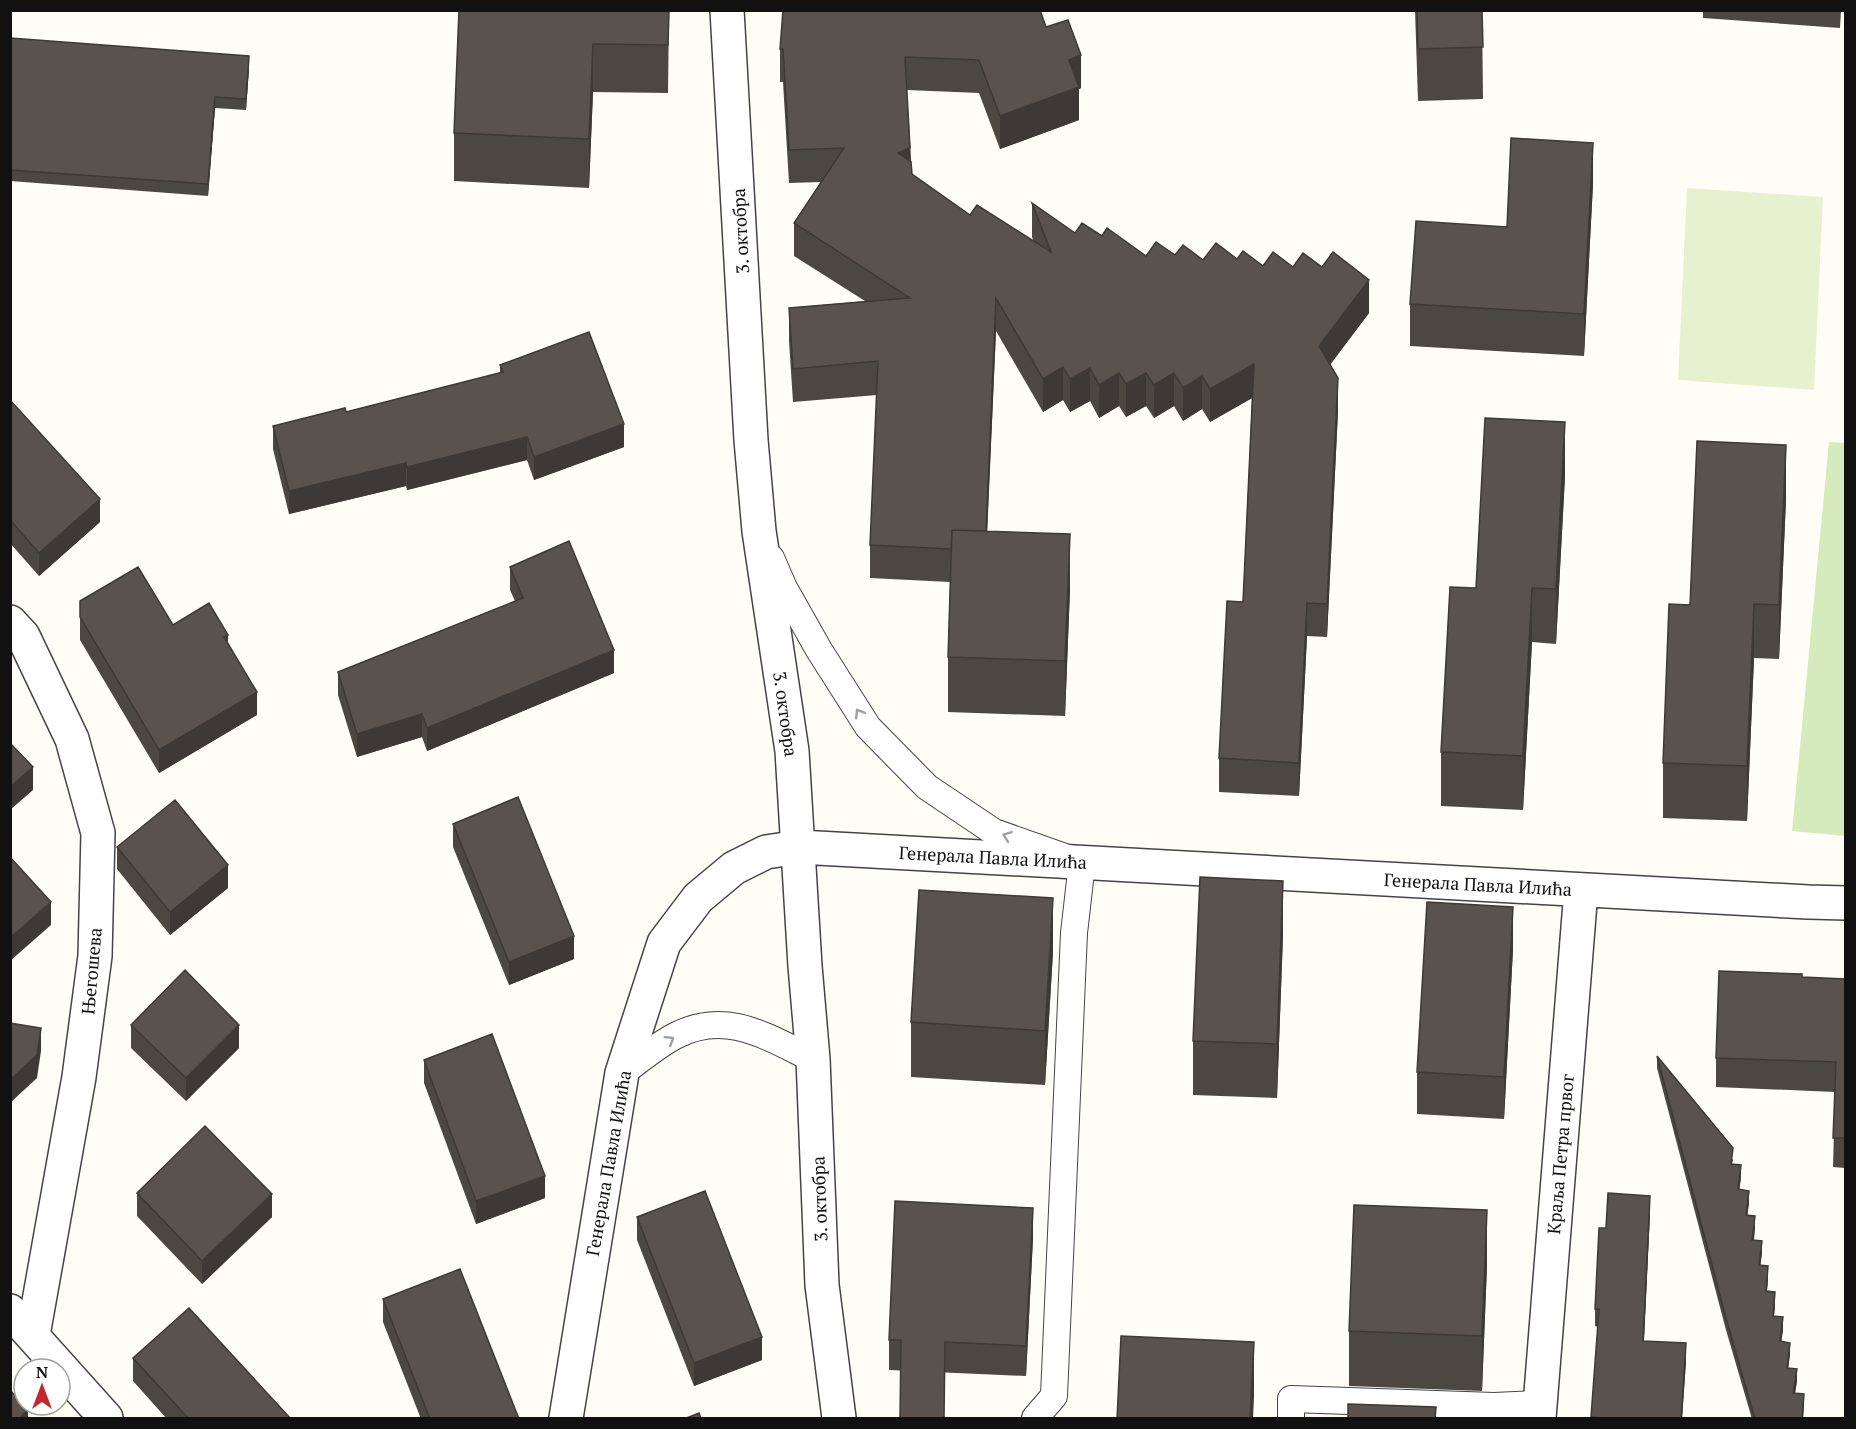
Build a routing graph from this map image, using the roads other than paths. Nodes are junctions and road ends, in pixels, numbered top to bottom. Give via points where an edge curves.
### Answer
1 (727, 10) edge
2 (759, 531) junction
3 (10, 622) edge
4 (799, 846) junction
5 (1082, 863) junction
6 (1581, 890) junction
7 (1845, 903) edge
8 (813, 1059) junction
9 (622, 1073) junction
10 (10, 1311) edge
11 (33, 1335) junction
12 (1539, 1412) edge
13 (106, 1419) edge
14 (566, 1419) edge
15 (839, 1419) edge
16 (1035, 1419) edge
17 (1291, 1419) edge

1 - 2 street, 3. октобра
2 - 4 street, 3. октобра via 792,751
5 -> 2 lane via 994,832 927,787 868,727 784,588
3 - 11 street, Његошева via 23,636 72,739 98,832 95,956 77,1089
4 - 5 street, Генерала Павла Илића
4 - 8 street, 3. октобра
4 - 9 street, Генерала Павла Илића via 766,852 734,868 698,898 664,942
5 - 6 street, Генерала Павла Илића
5 - 16 lane via 1074,933 1054,1396
6 - 7 street, Генерала Павла Илића
6 - 12 street, Краља Петра првог
9 -> 8 lane via 675,1036 703,1025 729,1024
8 - 15 street, 3. октобра via 822,1286
9 - 14 street, Генерала Павла Илића
10 - 11 street
11 - 13 street
12 - 17 lane via 1494,1406 1291,1399

